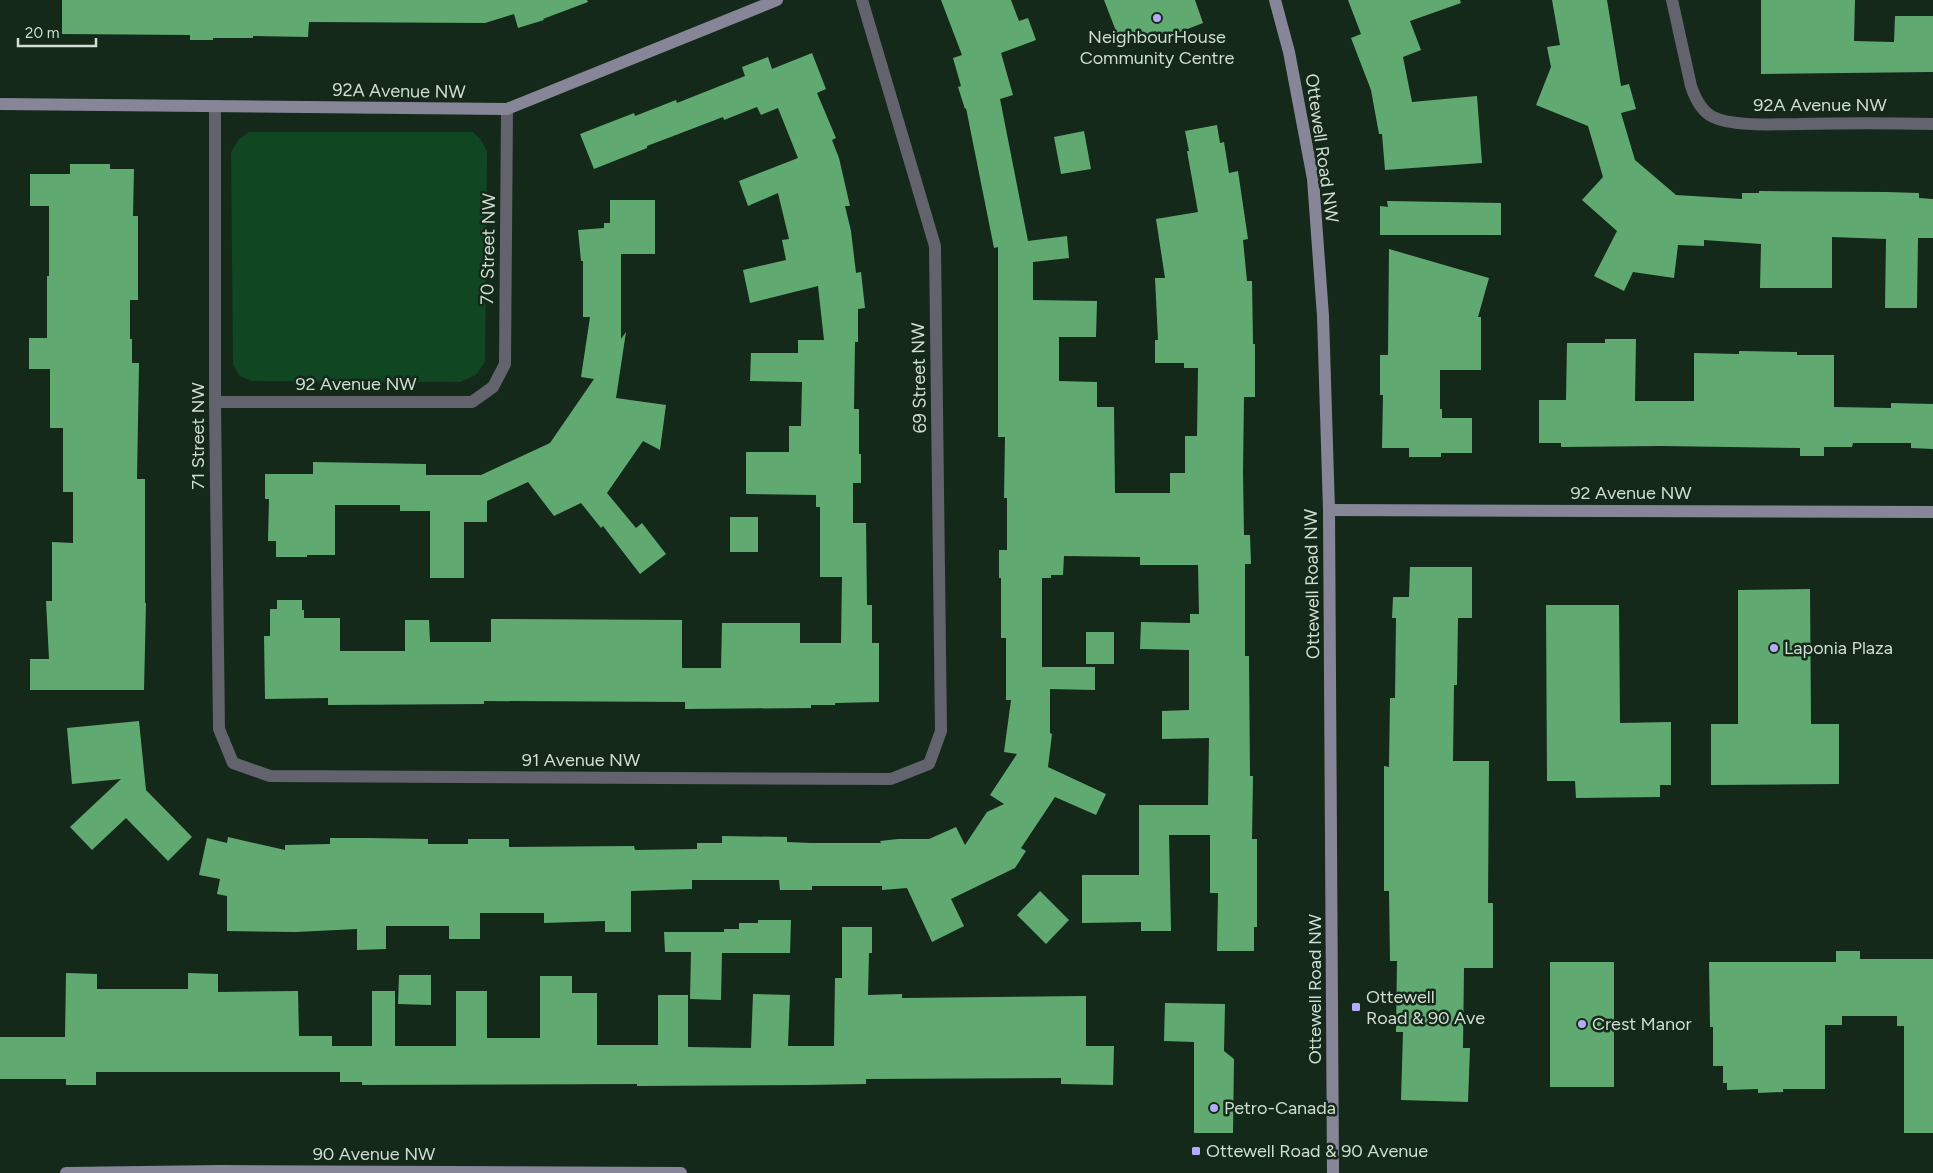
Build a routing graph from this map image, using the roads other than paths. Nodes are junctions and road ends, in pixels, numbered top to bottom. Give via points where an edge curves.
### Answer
1 (777, 0) edge
2 (862, 0) edge
3 (1275, 0) edge
4 (1672, 0) edge
5 (0, 104) edge
6 (215, 106) junction
7 (507, 109) junction
8 (1933, 124) edge
9 (493, 387) joint
10 (215, 402) junction
11 (1329, 510) junction
12 (1933, 512) edge
13 (233, 763) joint
14 (929, 764) joint
15 (222, 1172) edge
16 (66, 1173) edge
17 (681, 1173) edge
18 (1333, 1173) edge

1 - 7 street, 92A Avenue NW
2 - 14 street, 69 Street NW via 935,246 941,730
3 - 11 street, Ottewell Road NW via 1289,52 1313,179 1323,316
4 - 8 street, 92A Avenue NW via 1691,86 1708,114 1726,122 1762,124
5 - 6 street, 92A Avenue NW
6 - 7 street, 92A Avenue NW
6 - 10 street, 71 Street NW
7 - 9 street, 70 Street NW via 505,364
9 - 10 street, 92 Avenue NW via 472,402
10 - 13 street, 71 Street NW via 219,729
11 - 12 street, 92 Avenue NW
11 - 18 street, Ottewell Road NW
13 - 14 street, 91 Avenue NW via 270,776 891,779
15 - 16 street, 90 Avenue NW
15 - 17 street, 90 Avenue NW

